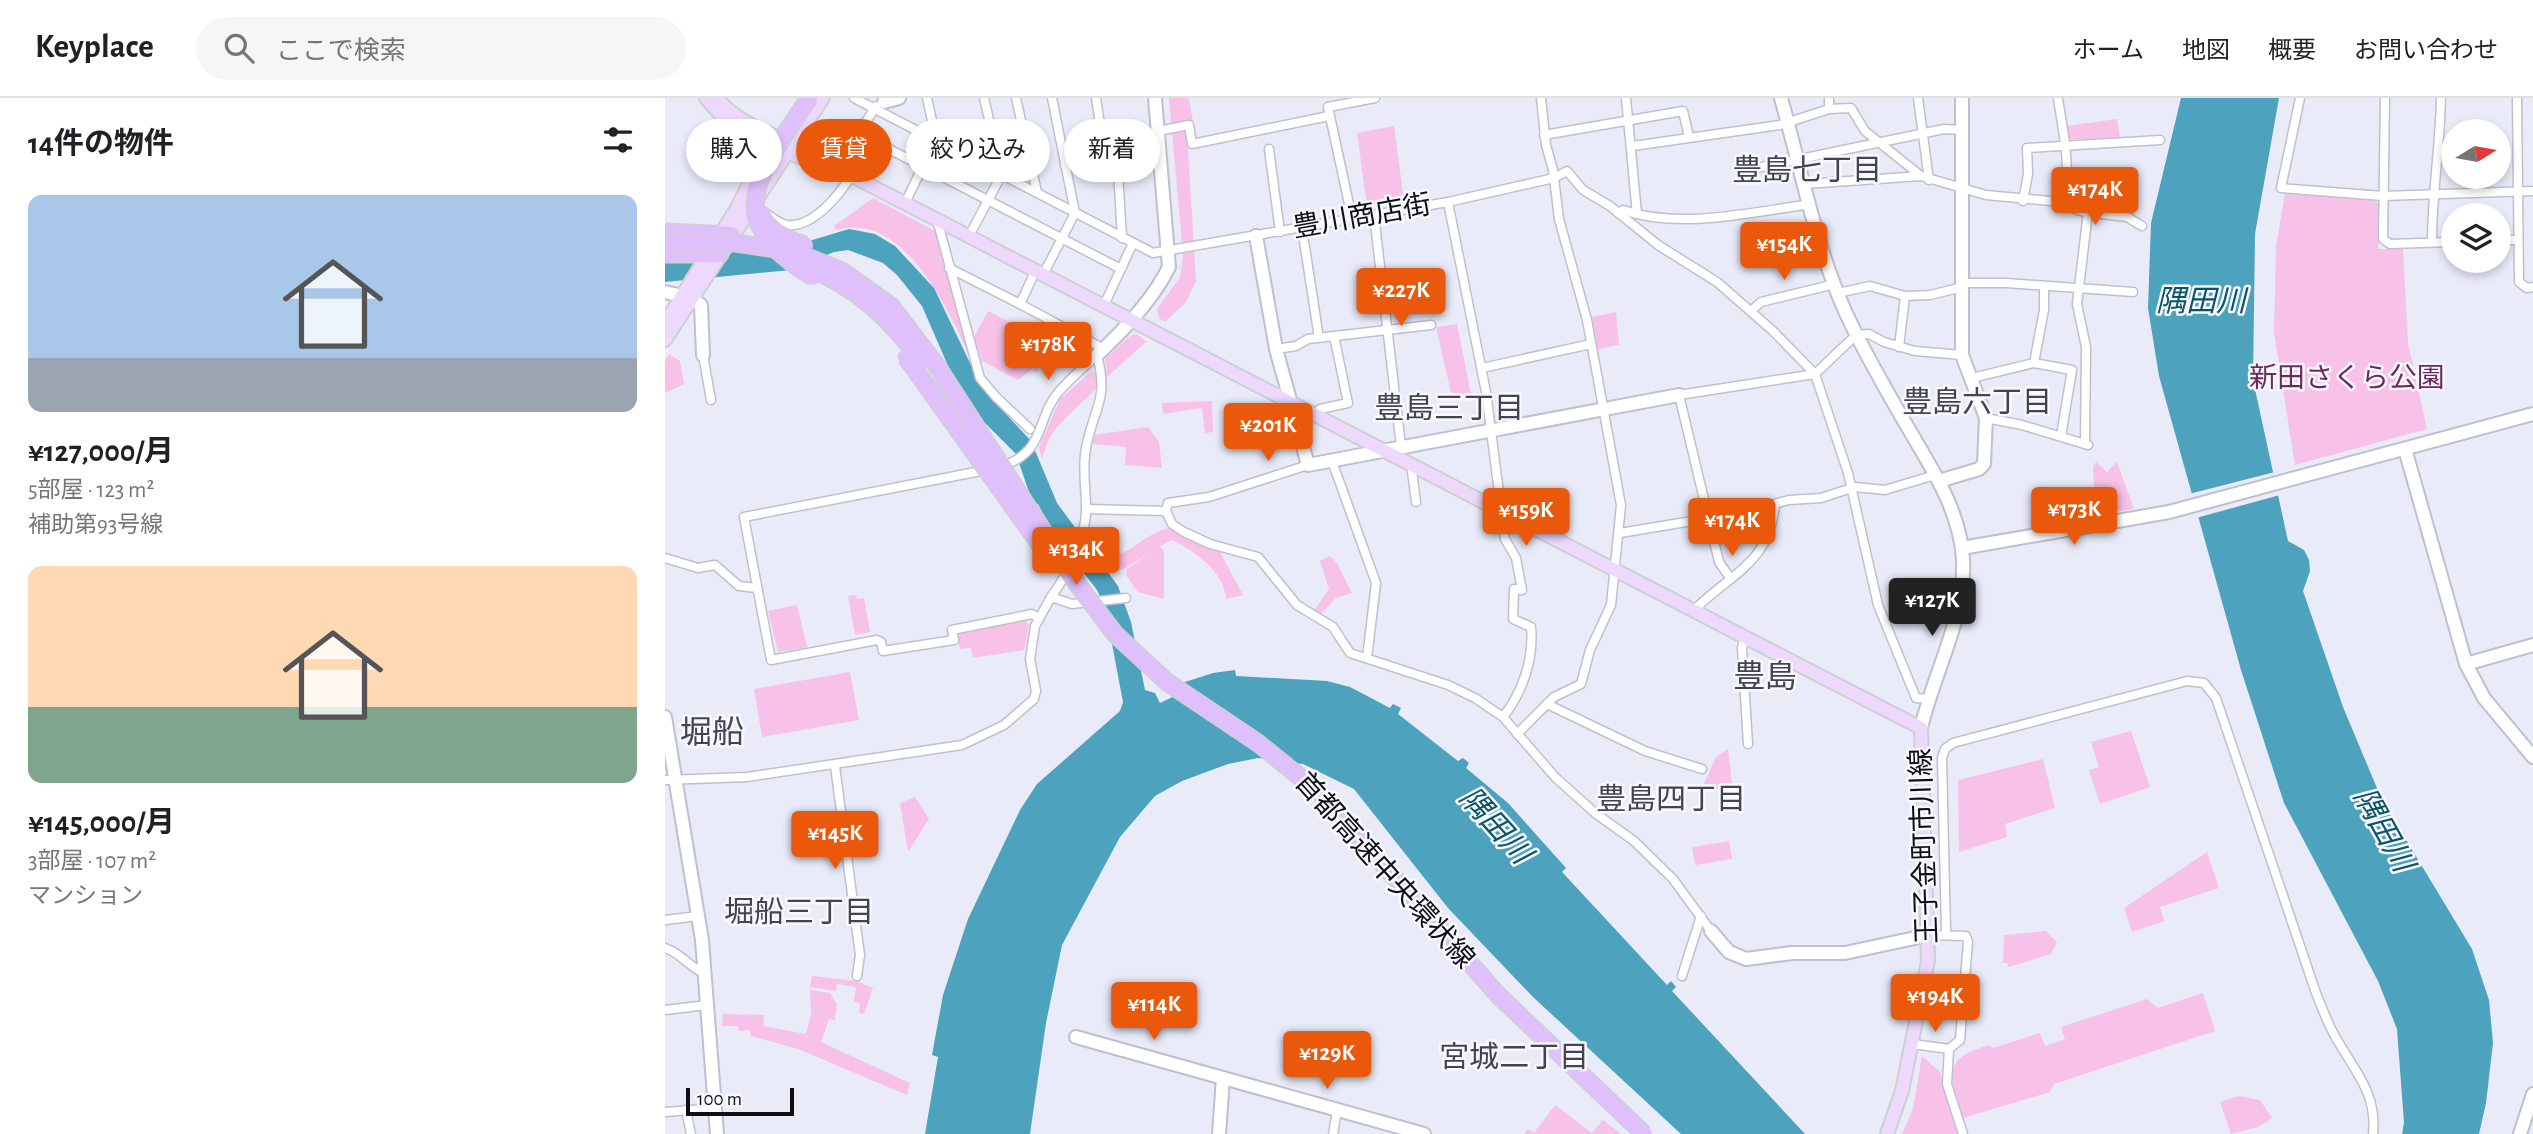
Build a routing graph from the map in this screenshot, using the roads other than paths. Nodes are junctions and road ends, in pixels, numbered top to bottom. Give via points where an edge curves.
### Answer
1 (706, 98) edge
2 (803, 98) edge
3 (810, 98) edge
4 (823, 98) edge
5 (854, 98) edge
6 (899, 98) edge
7 (927, 98) edge
8 (984, 98) edge
9 (1016, 98) edge
10 (1052, 98) edge
11 (1096, 98) edge
12 (1155, 98) edge
13 (1375, 98) edge
14 (1541, 98) edge
15 (1626, 98) edge
16 (1781, 98) edge
17 (1829, 98) edge
18 (1918, 98) edge
19 (1962, 98) edge
20 (2058, 98) edge
21 (2300, 98) edge
22 (2385, 98) edge
23 (2441, 98) edge
24 (2517, 98) edge
25 (722, 100) edge
26 (881, 105) edge
27 (1829, 109) junction
28 (1329, 116) junction
29 (725, 119) edge
30 (746, 119) edge
31 (815, 119) edge
32 (870, 119) edge
33 (932, 119) edge
34 (989, 119) edge
35 (1099, 119) edge
36 (1157, 119) edge
37 (906, 120) edge
38 (1630, 121) junction
39 (1788, 123) junction
40 (782, 128) edge
41 (1266, 130) junction
42 (1963, 130) junction
43 (1160, 131) edge
44 (1925, 133) junction
45 (1545, 135) junction
46 (1689, 137) junction
47 (2160, 140) dead end
48 (1881, 143) junction
49 (2067, 143) junction
50 (782, 145) edge
51 (1633, 146) junction
52 (1160, 147) edge
53 (790, 148) junction
54 (796, 149) edge
55 (796, 151) edge
56 (1064, 159) edge
57 (1798, 159) junction
58 (1752, 169) dead end
59 (1554, 178) junction
60 (1925, 178) junction
61 (752, 182) edge
62 (847, 182) edge
63 (862, 182) edge
64 (878, 182) edge
65 (916, 182) edge
66 (953, 182) edge
67 (998, 182) edge
68 (1018, 182) edge
69 (1069, 182) edge
70 (1119, 182) edge
71 (1805, 184) junction
72 (1961, 186) junction
73 (2533, 191) edge
74 (1037, 192) junction
75 (2518, 192) junction
76 (2383, 196) junction
77 (2432, 196) junction
78 (908, 197) junction
79 (988, 200) junction
80 (2024, 201) junction
81 (1448, 202) junction
82 (753, 203) junction
83 (1811, 204) junction
84 (2061, 204) junction
85 (2088, 212) junction
86 (1075, 213) junction
87 (1618, 213) junction
88 (1637, 214) junction
89 (1374, 215) junction
90 (1352, 218) junction
91 (938, 223) junction
92 (2142, 226) dead end
93 (1302, 228) junction
94 (665, 232) edge
95 (1280, 232) junction
96 (726, 235) junction
97 (970, 235) junction
98 (1256, 236) junction
99 (1061, 238) junction
100 (1122, 238) junction
101 (2511, 240) edge
102 (2518, 240) junction
103 (665, 241) edge
104 (2432, 242) junction
105 (2441, 242) edge
106 (1133, 243) junction
107 (1170, 251) junction
108 (665, 252) edge
109 (714, 254) junction
110 (949, 268) junction
111 (1121, 269) junction
112 (1040, 271) junction
113 (1963, 285) junction
114 (2533, 287) edge
115 (1836, 288) junction
116 (2044, 288) junction
117 (2078, 289) junction
118 (665, 292) edge
119 (2133, 292) dead end
120 (1905, 296) junction
121 (687, 297) junction
122 (1106, 301) junction
123 (1020, 304) junction
124 (1751, 311) junction
125 (1131, 318) junction
126 (665, 323) edge
127 (1431, 325) dead end
128 (1386, 328) junction
129 (1856, 335) junction
130 (1334, 336) junction
131 (1319, 338) junction
132 (665, 340) edge
133 (1591, 344) junction
134 (1899, 346) junction
135 (1276, 349) junction
136 (1100, 352) junction
137 (703, 355) joint
138 (1962, 355) junction
139 (2034, 363) junction
140 (937, 366) junction
141 (1482, 368) junction
142 (1815, 374) junction
143 (1972, 378) junction
144 (1679, 395) junction
145 (711, 400) dead end
146 (1291, 401) junction
147 (1602, 408) junction
148 (1316, 414) junction
149 (2533, 414) edge
150 (1986, 418) junction
151 (1030, 429) dead end
152 (1491, 429) junction
153 (2061, 436) junction
154 (1401, 446) junction
155 (2405, 449) junction
156 (1385, 451) junction
157 (1332, 461) junction
158 (1411, 464) junction
159 (1308, 465) junction
160 (1937, 478) junction
161 (1852, 489) junction
162 (1416, 502) dead end
163 (1775, 505) junction
164 (1086, 511) junction
165 (1166, 511) junction
166 (1502, 511) junction
167 (1709, 518) junction
168 (1620, 533) junction
169 (1041, 546) junction
170 (1962, 548) junction
171 (665, 558) edge
172 (1615, 568) junction
173 (1731, 579) junction
174 (757, 589) junction
175 (1051, 597) junction
176 (1126, 598) dead end
177 (1695, 610) junction
178 (1039, 618) junction
179 (1745, 636) junction
180 (2533, 645) edge
181 (1367, 659) junction
182 (2466, 664) junction
183 (1928, 699) junction
184 (1547, 704) junction
185 (665, 717) edge
186 (1503, 717) junction
187 (1921, 728) junction
188 (1517, 734) junction
189 (1748, 744) dead end
190 (2533, 757) edge
191 (835, 766) junction
192 (1702, 769) dead end
193 (670, 780) edge
194 (698, 916) junction
195 (1702, 916) junction
196 (665, 920) edge
197 (1711, 932) joint
198 (1946, 933) junction
199 (1929, 935) junction
200 (665, 948) edge
201 (705, 973) junction
202 (857, 976) dead end
203 (1682, 976) dead end
204 (707, 1004) junction
205 (665, 1010) edge
206 (1076, 1037) dead end
207 (1913, 1044) junction
208 (1949, 1049) junction
209 (1223, 1078) junction
210 (2533, 1094) edge
211 (715, 1108) junction
212 (686, 1110) junction
213 (1337, 1111) junction
214 (665, 1112) edge
215 (691, 1134) edge
216 (717, 1134) edge
217 (1219, 1134) edge
218 (1333, 1134) edge
219 (1423, 1134) edge
220 (1642, 1134) edge
221 (1887, 1134) edge
222 (1963, 1134) edge
223 (2373, 1134) edge
224 (2521, 1134) edge

1 - 29 main road
2 - 40 main road
3 - 140 highway, bridge via 763,182 761,217 776,233 834,257 871,283 901,310
3 - 169 highway, bridge via 760,179 755,212 763,236 781,257 847,298 881,327
4 - 31 main road
4 - 53 main road
5 - 26 street
6 - 26 street
7 - 33 street
8 - 34 street
9 - 74 street
10 - 56 street
11 - 35 street
12 - 36 street
13 - 28 street via 1328,107
14 - 45 street
15 - 38 street
16 - 39 street
17 - 27 street
18 - 44 street
19 - 42 street
20 - 49 street
21 - 76 street via 2280,188
22 - 76 street
23 - 77 street
24 - 75 street
25 - 30 main road
26 - 32 street
26 - 37 street
27 - 39 street
27 - 48 street via 1851,108 1865,131
28 - 41 street
28 - 90 street
38 - 45 street
38 - 46 street via 1683,111
38 - 51 street
39 - 46 street
39 - 57 street
41 - 43 street via 1192,144 1189,125
41 - 95 street
42 - 44 street
42 - 72 street
44 - 48 street
44 - 60 street
45 - 59 street
46 - 51 street
47 - 49 street
48 - 57 street
48 - 60 street
49 - 80 street via 2027,148
49 - 84 street
50 - 53 main road
51 - 88 street
52 - 107 street
53 - 54 main road, 王子金町市川線
53 - 55 main road, 王子金町市川線
53 - 82 main road
57 - 58 street
57 - 71 street
59 - 81 street, 豊川商店街
59 - 87 street via 1567,171 1583,190
59 - 133 street via 1559,219
60 - 71 street
60 - 72 street
61 - 96 main road
62 - 82 street via 834,203 799,223 781,222
63 - 91 main road, 王子金町市川線
64 - 78 main road, 王子金町市川線
65 - 78 street
66 - 79 street
67 - 79 street
68 - 74 street
69 - 86 street
70 - 100 street
71 - 83 street
72 - 80 street
72 - 113 street
73 - 75 street
74 - 86 street
75 - 77 street
75 - 102 street
76 - 77 street
76 - 104 street via 2383,239 2390,244
77 - 104 street
78 - 97 main road, 王子金町市川線
79 - 97 street
79 - 99 street
80 - 84 street
81 - 89 street, 豊川商店街
81 - 141 street
82 - 96 main road
83 - 88 street via 1691,217
83 - 115 street
84 - 85 street
85 - 92 street via 2127,217
85 - 117 street
86 - 99 street
86 - 100 street
87 - 88 street
87 - 124 street
89 - 90 street, 豊川商店街
89 - 128 street
90 - 93 street, 豊川商店街
91 - 97 main road, 王子金町市川線
91 - 110 street
93 - 95 street, 豊川商店街
93 - 131 street
94 - 96 highway
95 - 98 street, 豊川商店街
96 - 109 main road
97 - 112 main road, 王子金町市川線
98 - 107 street, 豊川商店街
98 - 135 street
99 - 111 street
99 - 112 street
100 - 106 street
101 - 102 street
102 - 114 street via 2519,282
103 - 140 highway, 首都高速中央環状線, bridge via 762,246 833,266 891,306
104 - 105 street
106 - 107 street via 1153,253
106 - 111 street
107 - 125 street via 1162,281
108 - 109 highway
108 - 169 highway, 首都高速中央環状線, bridge via 739,253 793,262 829,277 868,302 922,363
109 - 121 main road
110 - 123 street
110 - 151 street via 980,378
111 - 122 street
112 - 122 main road, 王子金町市川線
112 - 123 street
112 - 125 main road, 王子金町市川線 via 1120,317
113 - 116 street via 2006,283
113 - 120 street via 1930,295
113 - 138 street
115 - 120 street via 1875,286
115 - 124 street via 1761,302
115 - 129 street
116 - 117 street
116 - 139 street
117 - 119 street
117 - 153 street via 2087,367 2087,445
118 - 121 street
120 - 134 street
121 - 126 main road
121 - 132 main road
121 - 137 street via 701,305
122 - 125 main road, 王子金町市川線
123 - 136 street
124 - 142 street
125 - 136 street
125 - 146 main road, 王子金町市川線
127 - 128 street
128 - 130 street
128 - 154 street
129 - 134 street via 1869,334
129 - 142 street
129 - 160 street
130 - 131 street
130 - 148 street via 1348,403
131 - 135 street
133 - 141 street
133 - 147 street
134 - 138 street
135 - 146 street
136 - 164 street via 1103,389 1086,448
136 - 174 street via 1056,395 1036,441 1015,460 980,471 744,517
137 - 145 street
138 - 143 street
139 - 143 street
139 - 153 street via 2072,370
140 - 220 highway, 首都高速中央環状線, bridge via 1078,585 1115,634 1167,682 1258,743 1322,795 1474,971
141 - 152 street
142 - 144 street
142 - 161 street
143 - 150 street
144 - 147 street
144 - 167 street
146 - 148 main road, 王子金町市川線
146 - 159 street
147 - 152 street
147 - 168 street via 1619,486
148 - 156 main road, 王子金町市川線
149 - 155 street
150 - 153 street
150 - 160 street via 1982,467
152 - 154 street
152 - 166 street
154 - 156 street
155 - 170 street via 2179,509
155 - 182 street
156 - 157 street
156 - 158 main road, 王子金町市川線
157 - 159 street
157 - 181 street via 1376,583
158 - 162 street
158 - 166 main road, 王子金町市川線
159 - 165 street via 1209,497 1168,503
160 - 161 street via 1879,491 1865,486
160 - 170 street
161 - 163 street
161 - 183 street via 1878,605 1916,698
163 - 167 street
163 - 173 street via 1769,538
164 - 165 street
164 - 175 street via 1072,561
165 - 181 street via 1172,524 1184,532 1258,557 1297,605 1333,627 1348,651
166 - 172 main road, 王子金町市川線
166 - 186 street via 1505,539 1516,558 1521,590 1514,589 1513,619 1531,627 1533,649 1519,691
167 - 168 street
167 - 173 street via 1719,562
168 - 172 street
169 - 220 highway, 首都高速中央環状線, bridge via 1087,608 1137,661 1256,744 1321,797 1487,989
170 - 183 street via 1958,606
171 - 174 street via 698,568 715,565 739,586
172 - 177 main road, 王子金町市川線
172 - 184 street via 1611,605 1590,650 1581,684
173 - 177 street
174 - 178 street via 771,660 877,640 883,651 954,640 953,630 1033,614
175 - 176 street via 1072,604
175 - 178 street
177 - 179 main road, 王子金町市川線
178 - 191 street via 1030,659 1036,691 1017,716 963,746
179 - 187 main road, 王子金町市川線
179 - 189 street
180 - 182 street
181 - 186 street via 1448,685
182 - 190 street via 2484,698
183 - 187 street
184 - 188 street
184 - 192 street via 1645,751
185 - 193 street
186 - 188 street
187 - 199 main road, 王子金町市川線
188 - 195 street via 1555,777 1673,879
191 - 193 street via 747,777
191 - 202 street via 860,956
193 - 194 street
194 - 196 street
194 - 201 street
195 - 197 street
195 - 203 street
197 - 199 street via 1729,952 1746,959 1845,953
198 - 199 street
198 - 208 street via 1966,936 1970,953 1960,1040
198 - 223 street via 1945,748 2199,681 2210,687 2216,698 2316,993 2336,1039 2369,1092
199 - 207 main road, 王子金町市川線 via 1927,977
200 - 201 street
201 - 204 street
204 - 205 street
204 - 211 street
206 - 209 street
207 - 208 street
207 - 221 main road, 王子金町市川線
208 - 222 street via 1947,1084
209 - 213 street
209 - 217 street
210 - 224 street
211 - 212 street
211 - 216 street
212 - 214 street
212 - 215 street
213 - 218 street
213 - 219 street

